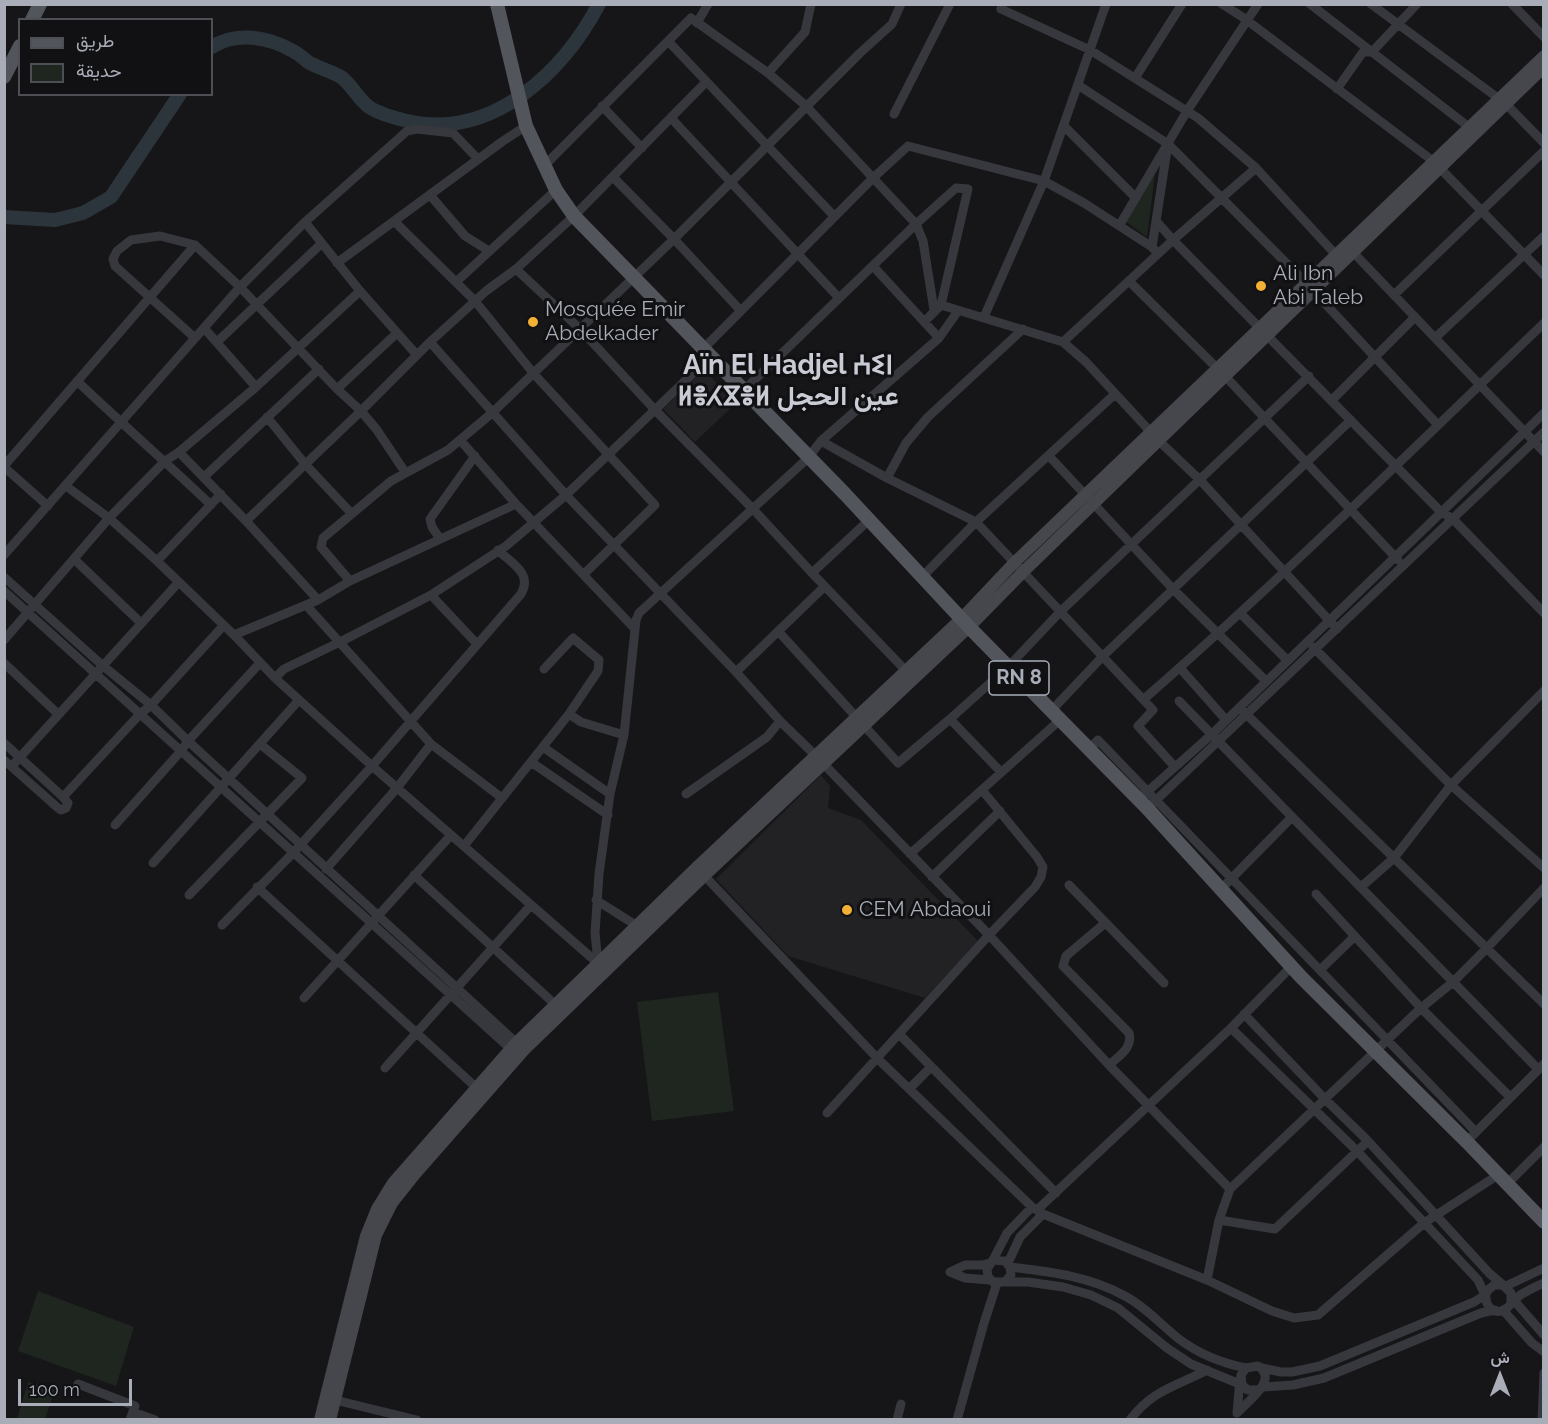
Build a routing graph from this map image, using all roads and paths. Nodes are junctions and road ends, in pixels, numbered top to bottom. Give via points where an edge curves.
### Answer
1 (40, 4) edge
2 (497, 4) edge
3 (708, 4) edge
4 (811, 4) edge
5 (902, 4) edge
6 (950, 4) edge
7 (1003, 4) edge
8 (1106, 4) edge
9 (1182, 4) edge
10 (1222, 4) edge
11 (1258, 4) edge
12 (1310, 4) edge
13 (1371, 4) edge
14 (1417, 4) edge
15 (1512, 4) edge
16 (33, 18) edge
17 (1247, 21) junction
18 (698, 23) junction
19 (1397, 26) junction
20 (1544, 38) edge
21 (668, 41) junction
22 (18, 50) edge
23 (1090, 50) junction
24 (1372, 52) junction
25 (1544, 56) edge
26 (1544, 68) edge
27 (768, 73) junction
28 (4, 77) edge
29 (1135, 78) junction
30 (706, 82) junction
31 (1078, 86) junction
32 (1337, 88) junction
33 (1502, 101) junction
34 (602, 106) junction
35 (806, 106) junction
36 (1187, 111) junction
37 (894, 114) dead end
38 (671, 118) junction
39 (525, 121) junction
40 (1064, 126) junction
41 (1472, 130) junction
42 (1544, 143) edge
43 (1168, 144) junction
44 (766, 146) junction
45 (642, 148) junction
46 (1544, 152) edge
47 (478, 159) junction
48 (1436, 164) junction
49 (544, 166) junction
50 (1256, 168) junction
51 (613, 177) junction
52 (873, 178) junction
53 (732, 181) junction
54 (1044, 181) junction
55 (556, 190) junction
56 (430, 195) junction
57 (1136, 198) junction
58 (1221, 200) junction
59 (1481, 211) junction
60 (574, 216) junction
61 (834, 216) junction
62 (394, 221) junction
63 (1156, 221) junction
64 (305, 222) junction
65 (916, 224) junction
66 (1119, 226) junction
67 (1544, 236) edge
68 (674, 238) junction
69 (1173, 240) junction
70 (321, 244) junction
71 (195, 245) junction
72 (1349, 248) junction
73 (489, 251) junction
74 (1155, 251) junction
75 (797, 254) junction
76 (1336, 255) junction
77 (1524, 255) junction
78 (337, 263) junction
79 (873, 266) junction
80 (516, 269) junction
81 (1544, 275) edge
82 (634, 278) junction
83 (456, 282) junction
84 (1129, 282) junction
85 (240, 287) junction
86 (1309, 287) junction
87 (360, 291) junction
88 (1394, 295) junction
89 (150, 298) junction
90 (839, 298) junction
91 (475, 301) junction
92 (256, 305) junction
93 (938, 308) junction
94 (741, 311) junction
95 (958, 311) junction
96 (984, 317) junction
97 (1415, 318) junction
98 (924, 322) junction
99 (1544, 323) edge
100 (204, 328) junction
101 (1023, 329) junction
102 (581, 330) junction
103 (1264, 331) junction
104 (397, 333) junction
105 (195, 338) junction
106 (939, 338) junction
107 (1435, 338) junction
108 (217, 342) junction
109 (429, 342) junction
110 (1063, 342) junction
111 (298, 348) junction
112 (706, 353) junction
113 (416, 354) junction
114 (1375, 357) junction
115 (319, 369) junction
116 (1221, 372) junction
117 (534, 374) junction
118 (1309, 376) junction
119 (77, 381) junction
120 (1480, 385) junction
121 (256, 387) junction
122 (337, 389) junction
123 (743, 392) junction
124 (1115, 394) junction
125 (1332, 400) junction
126 (655, 410) junction
127 (361, 411) junction
128 (492, 413) junction
129 (1544, 414) edge
130 (267, 417) junction
131 (1265, 418) junction
132 (1351, 420) junction
133 (120, 422) junction
134 (1438, 425) junction
135 (1525, 432) junction
136 (1544, 432) edge
137 (1155, 436) junction
138 (461, 441) junction
139 (821, 441) junction
140 (1533, 441) junction
141 (179, 452) junction
142 (1544, 452) edge
143 (608, 454) junction
144 (475, 456) junction
145 (1048, 456) junction
146 (808, 458) junction
147 (165, 461) junction
148 (1306, 462) junction
149 (304, 464) junction
150 (1396, 465) junction
151 (4, 467) edge
152 (405, 472) junction
153 (204, 477) junction
154 (887, 478) junction
155 (1200, 480) junction
156 (66, 486) junction
157 (221, 495) junction
158 (567, 495) junction
159 (1090, 500) junction
160 (516, 504) junction
161 (211, 505) junction
162 (48, 506) junction
163 (753, 509) junction
164 (1350, 509) junction
165 (1441, 512) junction
166 (352, 514) junction
167 (109, 518) junction
168 (1453, 519) junction
169 (869, 520) junction
170 (246, 521) junction
171 (534, 522) junction
172 (975, 522) junction
173 (1241, 524) junction
174 (440, 539) junction
175 (613, 544) junction
176 (1132, 545) junction
177 (498, 550) junction
178 (4, 555) edge
179 (1395, 556) junction
180 (74, 559) junction
181 (157, 561) junction
182 (1403, 566) junction
183 (1018, 568) junction
184 (1284, 571) junction
185 (812, 573) junction
186 (584, 574) junction
187 (4, 577) edge
188 (922, 577) junction
189 (350, 581) junction
190 (178, 583) junction
191 (824, 587) junction
192 (1173, 588) junction
193 (4, 591) edge
194 (662, 594) junction
195 (430, 595) junction
196 (318, 600) junction
197 (35, 604) junction
198 (306, 605) junction
199 (1060, 612) junction
200 (28, 613) junction
201 (1240, 613) junction
202 (1544, 613) edge
203 (1329, 620) junction
204 (965, 622) junction
205 (141, 623) junction
206 (223, 626) junction
207 (635, 628) junction
208 (1337, 629) junction
209 (778, 631) junction
210 (1218, 633) junction
211 (234, 635) junction
212 (4, 640) edge
213 (1307, 641) junction
214 (340, 642) junction
215 (477, 644) junction
216 (1315, 650) junction
217 (1103, 656) junction
218 (1287, 660) junction
219 (4, 663) edge
220 (259, 663) junction
221 (102, 664) junction
222 (1008, 667) junction
223 (1180, 668) junction
224 (544, 669) dead end
225 (736, 672) junction
226 (95, 673) junction
227 (910, 675) junction
228 (275, 678) junction
229 (1266, 681) junction
230 (1544, 690) edge
231 (1144, 699) junction
232 (299, 700) junction
233 (1179, 701) dead end
234 (152, 705) junction
235 (1243, 711) junction
236 (58, 714) junction
237 (140, 714) junction
238 (569, 714) junction
239 (1056, 715) junction
240 (950, 718) junction
241 (1226, 720) junction
242 (780, 721) junction
243 (861, 721) junction
244 (411, 722) junction
245 (624, 735) junction
246 (1214, 738) junction
247 (188, 741) junction
248 (4, 743) edge
249 (260, 744) junction
250 (431, 744) junction
251 (543, 747) junction
252 (181, 751) junction
253 (815, 755) junction
254 (20, 757) junction
255 (531, 762) junction
256 (8, 763) edge
257 (824, 765) junction
258 (372, 766) junction
259 (1175, 767) junction
260 (1001, 772) junction
261 (229, 779) junction
262 (1451, 785) junction
263 (221, 788) junction
264 (397, 788) junction
265 (981, 790) junction
266 (610, 794) junction
267 (686, 794) dead end
268 (63, 797) junction
269 (502, 798) junction
270 (1147, 800) junction
271 (1000, 811) junction
272 (608, 815) junction
273 (1292, 817) junction
274 (264, 818) junction
275 (115, 825) dead end
276 (451, 835) junction
277 (301, 845) junction
278 (464, 846) junction
279 (293, 853) junction
280 (910, 854) junction
281 (1394, 858) junction
282 (153, 863) dead end
283 (326, 868) junction
284 (1544, 868) edge
285 (700, 871) junction
286 (414, 875) junction
287 (932, 877) junction
288 (1232, 879) junction
289 (1069, 885) dead end
290 (257, 887) junction
291 (1361, 887) junction
292 (1544, 888) edge
293 (1221, 889) junction
294 (1316, 894) dead end
295 (189, 895) dead end
296 (596, 900) junction
297 (531, 905) junction
298 (375, 919) junction
299 (1104, 924) junction
300 (222, 925) dead end
301 (642, 929) junction
302 (988, 935) junction
303 (1354, 937) junction
304 (493, 948) junction
305 (1486, 949) junction
306 (338, 960) junction
307 (1292, 966) junction
308 (601, 967) junction
309 (1320, 970) junction
310 (1453, 982) junction
311 (1164, 983) dead end
312 (453, 992) junction
313 (304, 998) dead end
314 (1544, 1004) edge
315 (559, 1008) junction
316 (1421, 1008) junction
317 (1244, 1014) junction
318 (1231, 1028) junction
319 (417, 1033) junction
320 (900, 1035) junction
321 (1387, 1040) junction
322 (517, 1049) junction
323 (1376, 1051) junction
324 (878, 1059) junction
325 (1109, 1065) junction
326 (931, 1067) junction
327 (1540, 1067) edge
328 (385, 1068) dead end
329 (909, 1089) junction
330 (480, 1091) junction
331 (1510, 1098) junction
332 (1325, 1099) junction
333 (1149, 1106) junction
334 (1313, 1110) junction
335 (827, 1113) dead end
336 (1471, 1137) junction
337 (1368, 1141) junction
338 (1544, 1147) edge
339 (1357, 1151) junction
340 (1502, 1179) junction
341 (1230, 1189) junction
342 (1056, 1193) junction
343 (1037, 1210) junction
344 (1437, 1216) junction
345 (1219, 1220) junction
346 (1544, 1222) edge
347 (1424, 1223) junction
348 (992, 1262) junction
349 (1009, 1265) junction
350 (1544, 1268) edge
351 (1207, 1280) junction
352 (998, 1282) junction
353 (1544, 1283) edge
354 (1505, 1285) junction
355 (1485, 1295) junction
356 (1512, 1300) junction
357 (1499, 1310) junction
358 (1544, 1335) edge
359 (1544, 1352) edge
360 (1218, 1360) junction
361 (1246, 1368) junction
362 (1262, 1368) junction
363 (1205, 1371) junction
364 (1544, 1373) edge
365 (1240, 1382) junction
366 (78, 1384) dead end
367 (1261, 1388) junction
368 (335, 1400) junction
369 (901, 1404) dead end
370 (132, 1416) edge
371 (1236, 1416) edge
372 (155, 1419) edge
373 (320, 1419) edge
374 (330, 1419) edge
375 (417, 1419) edge
376 (897, 1419) edge
377 (957, 1419) edge
378 (1130, 1419) edge
379 (1542, 1419) edge

1 - 16 main road
2 - 39 main road, RN 8
3 - 18 street
4 - 27 street via 805,32
5 - 35 street via 892,24
6 - 37 street
7 - 23 street via 1001,9
8 - 23 street
9 - 29 street
10 - 17 street
11 - 17 street
12 - 24 street
13 - 19 street
14 - 19 street
15 - 20 street
17 - 32 street
17 - 36 street
18 - 21 street via 691,18
18 - 27 street
19 - 24 street
19 - 33 street
21 - 30 street
21 - 34 street
22 - 28 main road
23 - 29 street
23 - 31 street
24 - 32 street via 1363,52
24 - 41 street
25 - 33 main road
26 - 33 main road
27 - 35 street
29 - 36 street
30 - 38 street
30 - 44 street
31 - 40 street
31 - 43 street
32 - 48 street
33 - 41 main road
33 - 42 street
34 - 45 street
34 - 49 street
35 - 44 street
35 - 52 street
36 - 43 street
36 - 50 street
38 - 45 street
38 - 53 street
39 - 47 street
39 - 49 main road, RN 8
40 - 54 street
40 - 57 street
41 - 48 main road
43 - 57 street
43 - 58 street
43 - 63 street
44 - 53 street
44 - 61 street
45 - 51 street
46 - 59 street
47 - 56 street
47 - 64 street via 453,133 411,130
48 - 59 street
48 - 72 main road
49 - 55 main road, RN 8
50 - 58 street
50 - 76 street
51 - 60 street
51 - 68 street
52 - 54 street via 908,146
52 - 61 street
52 - 65 street
53 - 68 street
53 - 75 street
54 - 66 street
54 - 96 street
55 - 60 main road, RN 8
55 - 73 street
56 - 62 street
56 - 73 street via 465,236
57 - 66 street
58 - 69 street
58 - 86 street
59 - 77 street
59 - 88 street
60 - 80 street
60 - 82 main road, RN 8
61 - 75 street
62 - 78 street
62 - 83 street
63 - 69 street
63 - 74 street
64 - 70 street
64 - 85 street
65 - 79 street
65 - 93 street
65 - 93 street via 956,188 969,189
66 - 74 street
67 - 77 street
68 - 82 street
68 - 94 street
69 - 74 street
69 - 103 street
70 - 78 street
70 - 92 street
71 - 85 street
71 - 89 street
71 - 89 street via 160,236 130,240 117,251 115,266
72 - 76 main road
72 - 86 main road
72 - 88 street
73 - 83 street
74 - 84 street
75 - 90 street
75 - 94 street
76 - 86 main road
77 - 81 street
77 - 107 street
78 - 87 street
79 - 90 street
79 - 98 street
80 - 91 street
80 - 102 street
82 - 102 street
82 - 112 main road, RN 8
83 - 91 street
84 - 110 street
84 - 116 street
85 - 92 street
85 - 100 street
86 - 103 main road
86 - 114 street
87 - 104 street
87 - 111 street
88 - 97 street
89 - 105 street
89 - 119 street
90 - 123 street
91 - 109 street
91 - 117 street
92 - 108 street
92 - 111 street
93 - 95 street
93 - 98 street
94 - 112 street
95 - 96 street
95 - 106 street
96 - 101 street
97 - 107 street
97 - 114 street
98 - 106 street
99 - 120 street
100 - 105 street
100 - 108 street
101 - 110 street
101 - 154 street via 928,417 906,443
102 - 117 street
102 - 126 street
103 - 116 main road
103 - 118 street
104 - 113 street
104 - 122 street
105 - 133 street
106 - 139 street
107 - 120 street
108 - 121 street
109 - 113 street
109 - 128 street
110 - 124 street
111 - 115 street
111 - 121 street
112 - 123 main road, RN 8
112 - 126 street
113 - 127 street
114 - 125 street
114 - 134 street
115 - 122 street
115 - 130 street
116 - 131 street
116 - 137 main road
117 - 128 street
117 - 143 street
118 - 125 street
118 - 131 street
119 - 133 street
119 - 151 street
120 - 134 street
120 - 135 street
121 - 141 street
122 - 127 street
123 - 146 main road, RN 8
124 - 137 street
124 - 145 street
125 - 132 street
126 - 143 street
126 - 163 street
127 - 149 street
127 - 152 street
128 - 138 street
128 - 158 street
129 - 135 street
130 - 149 street
130 - 153 street
131 - 148 street
131 - 155 street
132 - 148 street
132 - 150 street
133 - 147 street
133 - 156 street
134 - 150 street
135 - 140 street
135 - 165 street
136 - 140 street
137 - 155 street
137 - 159 main road
138 - 144 street
138 - 152 street
139 - 146 street
139 - 154 street
140 - 142 street
140 - 168 street
141 - 147 street
141 - 153 street
143 - 158 street
143 - 175 street via 655,505
144 - 160 street
144 - 174 street via 430,519
145 - 159 street
145 - 172 street
146 - 163 street
146 - 169 main road, RN 8
147 - 161 street
147 - 167 street
148 - 164 street
148 - 173 street
149 - 166 street
149 - 170 street
150 - 164 street
150 - 165 street
151 - 162 street
152 - 166 street
153 - 157 street
154 - 172 street
155 - 173 street
155 - 176 street
156 - 162 street
156 - 167 street
157 - 161 street
157 - 170 street
158 - 171 street
158 - 175 street
159 - 176 street
159 - 183 main road
160 - 171 street
160 - 174 street
161 - 181 street
162 - 178 street
163 - 185 street
163 - 194 street
164 - 179 street
164 - 184 street
165 - 168 street
165 - 179 street
166 - 189 street via 321,543 323,552
167 - 180 street
167 - 181 street
168 - 182 street
168 - 202 street
169 - 185 street
169 - 188 main road, RN 8
170 - 196 street
171 - 177 street
171 - 186 street
172 - 183 street
172 - 188 street
173 - 184 street
173 - 192 street
174 - 189 street
175 - 186 street
175 - 194 street
176 - 192 street
176 - 199 street
177 - 195 street
177 - 215 street via 524,574 526,586
179 - 182 street
179 - 203 street
180 - 197 street
180 - 205 street
181 - 190 street
182 - 208 street
183 - 199 street
183 - 204 main road
184 - 201 street
184 - 203 street
185 - 191 street
186 - 207 street
187 - 197 street
188 - 204 main road, RN 8
189 - 196 street
190 - 205 street
190 - 206 street
191 - 209 street
191 - 227 street
192 - 210 street
192 - 217 street
193 - 200 street
194 - 207 street via 639,614
194 - 225 street
195 - 214 street
195 - 215 street
196 - 198 street
197 - 200 street
197 - 221 street
198 - 211 street
198 - 214 street
199 - 217 street
199 - 222 street
200 - 212 street
200 - 226 street
201 - 210 street
201 - 218 street
203 - 208 street
203 - 213 street
204 - 222 main road, RN 8
204 - 227 main road
205 - 221 street
206 - 211 street
206 - 234 street
207 - 245 street
208 - 216 street
209 - 225 street
209 - 243 street
210 - 223 street
210 - 229 street
211 - 220 street
213 - 216 street
213 - 218 street
214 - 228 street via 284,669
214 - 244 street
215 - 244 street
216 - 235 street
216 - 262 street
217 - 231 street
217 - 239 street
218 - 229 street
219 - 236 street
220 - 228 street
220 - 247 street
221 - 226 street
221 - 234 street
222 - 239 main road, RN 8
222 - 240 street
223 - 231 street
223 - 241 street
224 - 238 street via 573,638 599,660 598,671
225 - 242 street
226 - 236 street
226 - 237 street
227 - 243 main road
228 - 232 street
229 - 235 street
230 - 262 street
231 - 259 street via 1153,710 1138,726
232 - 249 street
232 - 258 street
233 - 246 street
234 - 237 street
234 - 247 street
235 - 241 street
235 - 246 street
235 - 281 street
236 - 254 street
237 - 252 street
237 - 268 street
238 - 245 street via 580,722
238 - 251 street
239 - 260 street
239 - 270 main road, RN 8
240 - 243 street via 898,763
240 - 260 street
241 - 246 street
242 - 253 street
242 - 267 street via 767,737
243 - 253 main road
243 - 257 main road
244 - 250 street
244 - 258 street
245 - 266 street
246 - 259 street
246 - 270 street
246 - 273 street
247 - 252 street
247 - 261 street
248 - 254 street
249 - 261 street
249 - 274 street via 302,778
250 - 264 street
250 - 269 street
251 - 255 street
251 - 266 street
252 - 263 street
252 - 275 street
253 - 257 street
253 - 285 main road
254 - 256 street
254 - 268 street
255 - 269 street
255 - 272 street
256 - 268 street via 61,810 68,804
257 - 280 street
257 - 285 main road
258 - 264 street
258 - 277 street
259 - 270 street
260 - 265 street
261 - 263 street
261 - 274 street
262 - 281 street
262 - 284 street
263 - 274 street
263 - 282 street
264 - 276 street
264 - 283 street
265 - 271 street
265 - 280 street
266 - 272 street
269 - 278 street
270 - 288 street
270 - 293 main road, RN 8
271 - 287 street
271 - 302 street via 1043,867 1035,887
272 - 296 street
273 - 288 street
273 - 291 street
274 - 277 street
274 - 279 street
274 - 295 street
276 - 278 street
276 - 286 street
277 - 279 street
277 - 283 street
278 - 297 street
279 - 290 street
279 - 298 street
280 - 287 street
281 - 291 street
281 - 305 street
283 - 298 street
285 - 301 main road
285 - 324 street
286 - 298 street
286 - 304 street
287 - 302 street
288 - 293 street
288 - 309 street
289 - 299 street
290 - 300 street
290 - 306 street
291 - 310 street
292 - 305 street
293 - 307 main road, RN 8
294 - 303 street
296 - 301 street
296 - 308 street via 595,933
297 - 304 street
297 - 308 street
298 - 306 street
298 - 312 street
299 - 311 street
299 - 325 street via 1066,956 1063,966 1129,1033 1129,1046
301 - 308 main road
302 - 320 street
302 - 325 street
303 - 309 street
303 - 316 street
304 - 312 street
304 - 315 street
305 - 310 street
305 - 314 street
306 - 313 street
306 - 319 street
307 - 317 street
307 - 323 main road, RN 8
308 - 315 main road
309 - 321 street
310 - 316 street
310 - 327 street
312 - 319 street
312 - 322 street
315 - 322 main road
316 - 321 street
316 - 331 street
317 - 318 street
317 - 332 street
318 - 333 street
318 - 334 street
319 - 328 street
319 - 330 street
320 - 324 street
320 - 326 street
321 - 323 street
321 - 336 street
322 - 330 main road
323 - 332 street
323 - 336 main road, RN 8
324 - 329 street
324 - 335 street
325 - 333 street
326 - 329 street
326 - 342 street
327 - 331 street
329 - 343 street
330 - 368 main road via 414,1173 376,1235
330 - 373 main road via 393,1183 377,1209 366,1236
331 - 336 street
332 - 334 street
332 - 337 street
333 - 341 street
333 - 342 street
334 - 339 street
334 - 341 street
336 - 340 main road, RN 8
337 - 339 street
337 - 344 street
338 - 340 street
339 - 345 street via 1275,1229
339 - 347 street
340 - 344 street
340 - 346 main road, RN 8
341 - 345 street
342 - 343 street
343 - 348 street via 1007,1233
343 - 349 street
343 - 351 street
344 - 347 street
344 - 354 street
345 - 351 street
347 - 351 street via 1317,1315 1294,1318
347 - 355 street via 1478,1280
348 - 349 street via 1001,1259
348 - 352 street via 987,1273
348 - 352 street via 950,1272
349 - 352 street via 1011,1275
349 - 360 street via 1096,1282 1148,1310 1191,1347
350 - 354 street
352 - 363 street via 1064,1287 1091,1295 1118,1308 1167,1348
352 - 377 street
353 - 356 street
354 - 355 street via 1494,1285
354 - 356 street
355 - 357 street via 1487,1304
355 - 362 street via 1320,1366 1292,1372
356 - 357 street
356 - 358 street
357 - 359 street
357 - 367 street via 1481,1313 1324,1378
360 - 361 street
360 - 363 street
361 - 362 street
361 - 365 street
362 - 367 street via 1266,1380
363 - 365 street
363 - 378 street via 1165,1388
364 - 379 street
365 - 367 street via 1248,1390
365 - 371 street
366 - 370 street via 135,1406
367 - 371 street
368 - 374 main road
368 - 375 street
369 - 376 street
370 - 372 street

